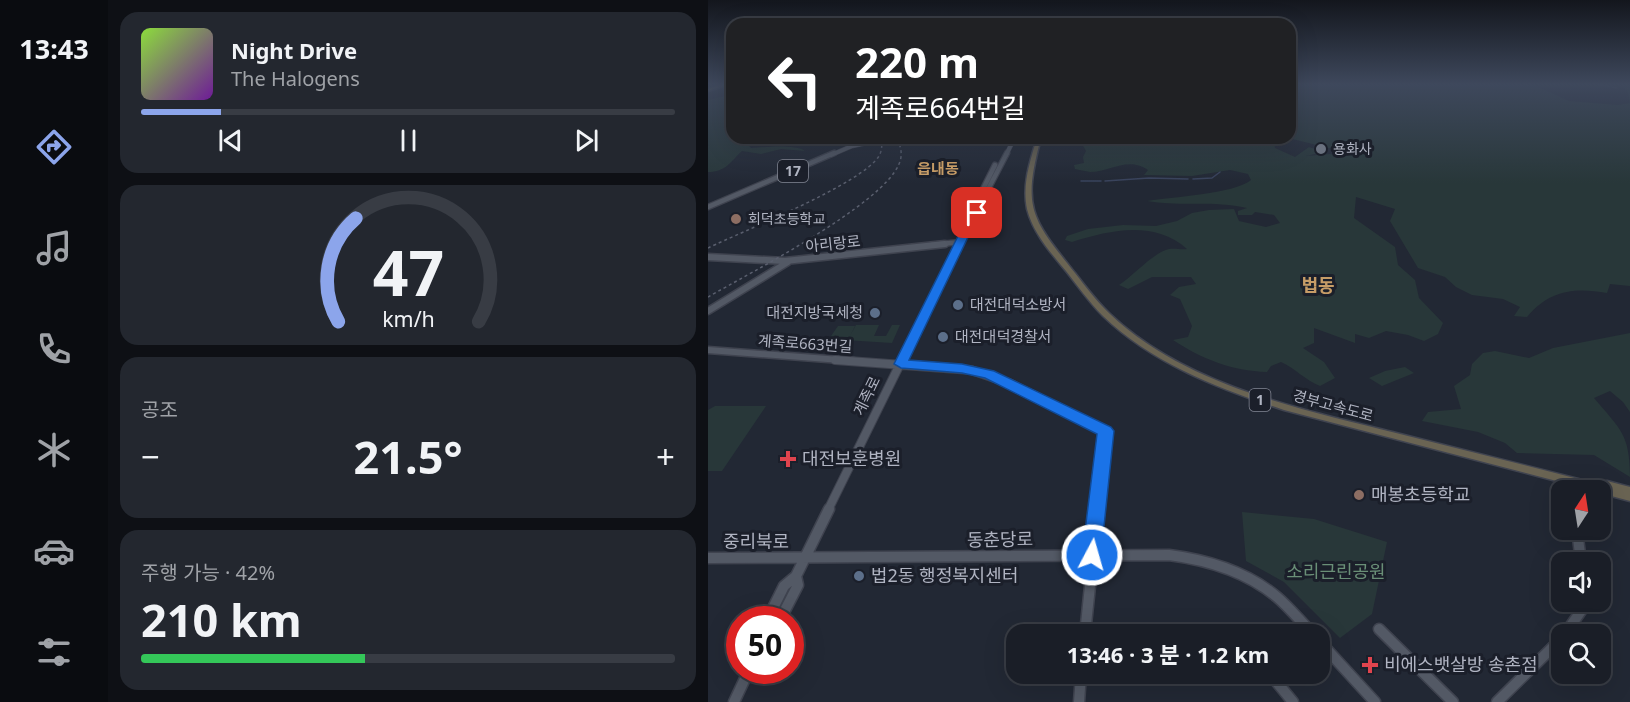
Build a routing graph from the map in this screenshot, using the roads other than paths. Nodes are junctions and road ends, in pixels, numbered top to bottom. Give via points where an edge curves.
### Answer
1 (858, 144) edge
2 (864, 144) edge
3 (1008, 144) edge
4 (1039, 144) edge
5 (1040, 144) edge
6 (836, 153) junction
7 (708, 206) edge
8 (960, 242) junction
9 (708, 257) edge
10 (782, 262) junction
11 (708, 311) edge
12 (708, 350) edge
13 (885, 363) junction
14 (901, 364) junction
15 (894, 377) junction
16 (1630, 490) edge
17 (1630, 497) edge
18 (1092, 555) junction
19 (708, 558) edge
20 (805, 558) junction
21 (796, 576) junction
22 (774, 606) edge
23 (787, 606) edge
24 (1086, 624) edge
25 (1303, 624) edge
26 (1379, 629) dead end
27 (1551, 649) edge
28 (1330, 653) edge
29 (743, 684) edge
30 (1080, 684) edge
31 (1278, 684) edge
32 (734, 702) edge
33 (1079, 702) edge
34 (1293, 702) edge
35 (1375, 702) edge
36 (1453, 702) edge
37 (1497, 702) edge

1 - 6 main road, 17
2 - 6 main road, 17
3 - 8 main road, 계족로 via 964,227
4 - 17 highway, 경부고속도로 / 1 via 1029,172 1027,193 1037,229 1092,300 1113,320 1179,366 1297,411
5 - 16 highway, 경부고속도로 / 1 via 1031,192 1044,230 1096,297 1132,331 1182,362 1298,407
6 - 7 main road, 17
8 - 10 main road, 아리랑로
8 - 14 main road, 계족로
9 - 10 main road
10 - 11 main road, 아리랑로
12 - 13 main road, 계족로663번길
13 - 14 main road, 계족로663번길
13 - 15 main road
14 - 15 main road, 계족로
14 - 18 main road, 계족로663번길 via 989,375 1106,431
15 - 20 main road, 계족로
18 - 20 main road, 동춘당로
18 - 24 main road
18 - 25 main road, 동춘당로 via 1168,555 1228,567 1276,597
19 - 20 main road, 중리북로
20 - 21 main road, 계족로
21 - 22 main road, 계족로 via 784,586
21 - 23 main road, 계족로 via 798,585
26 - 36 main road
27 - 37 main road
28 - 35 main road
29 - 32 main road
30 - 33 main road
31 - 34 main road

